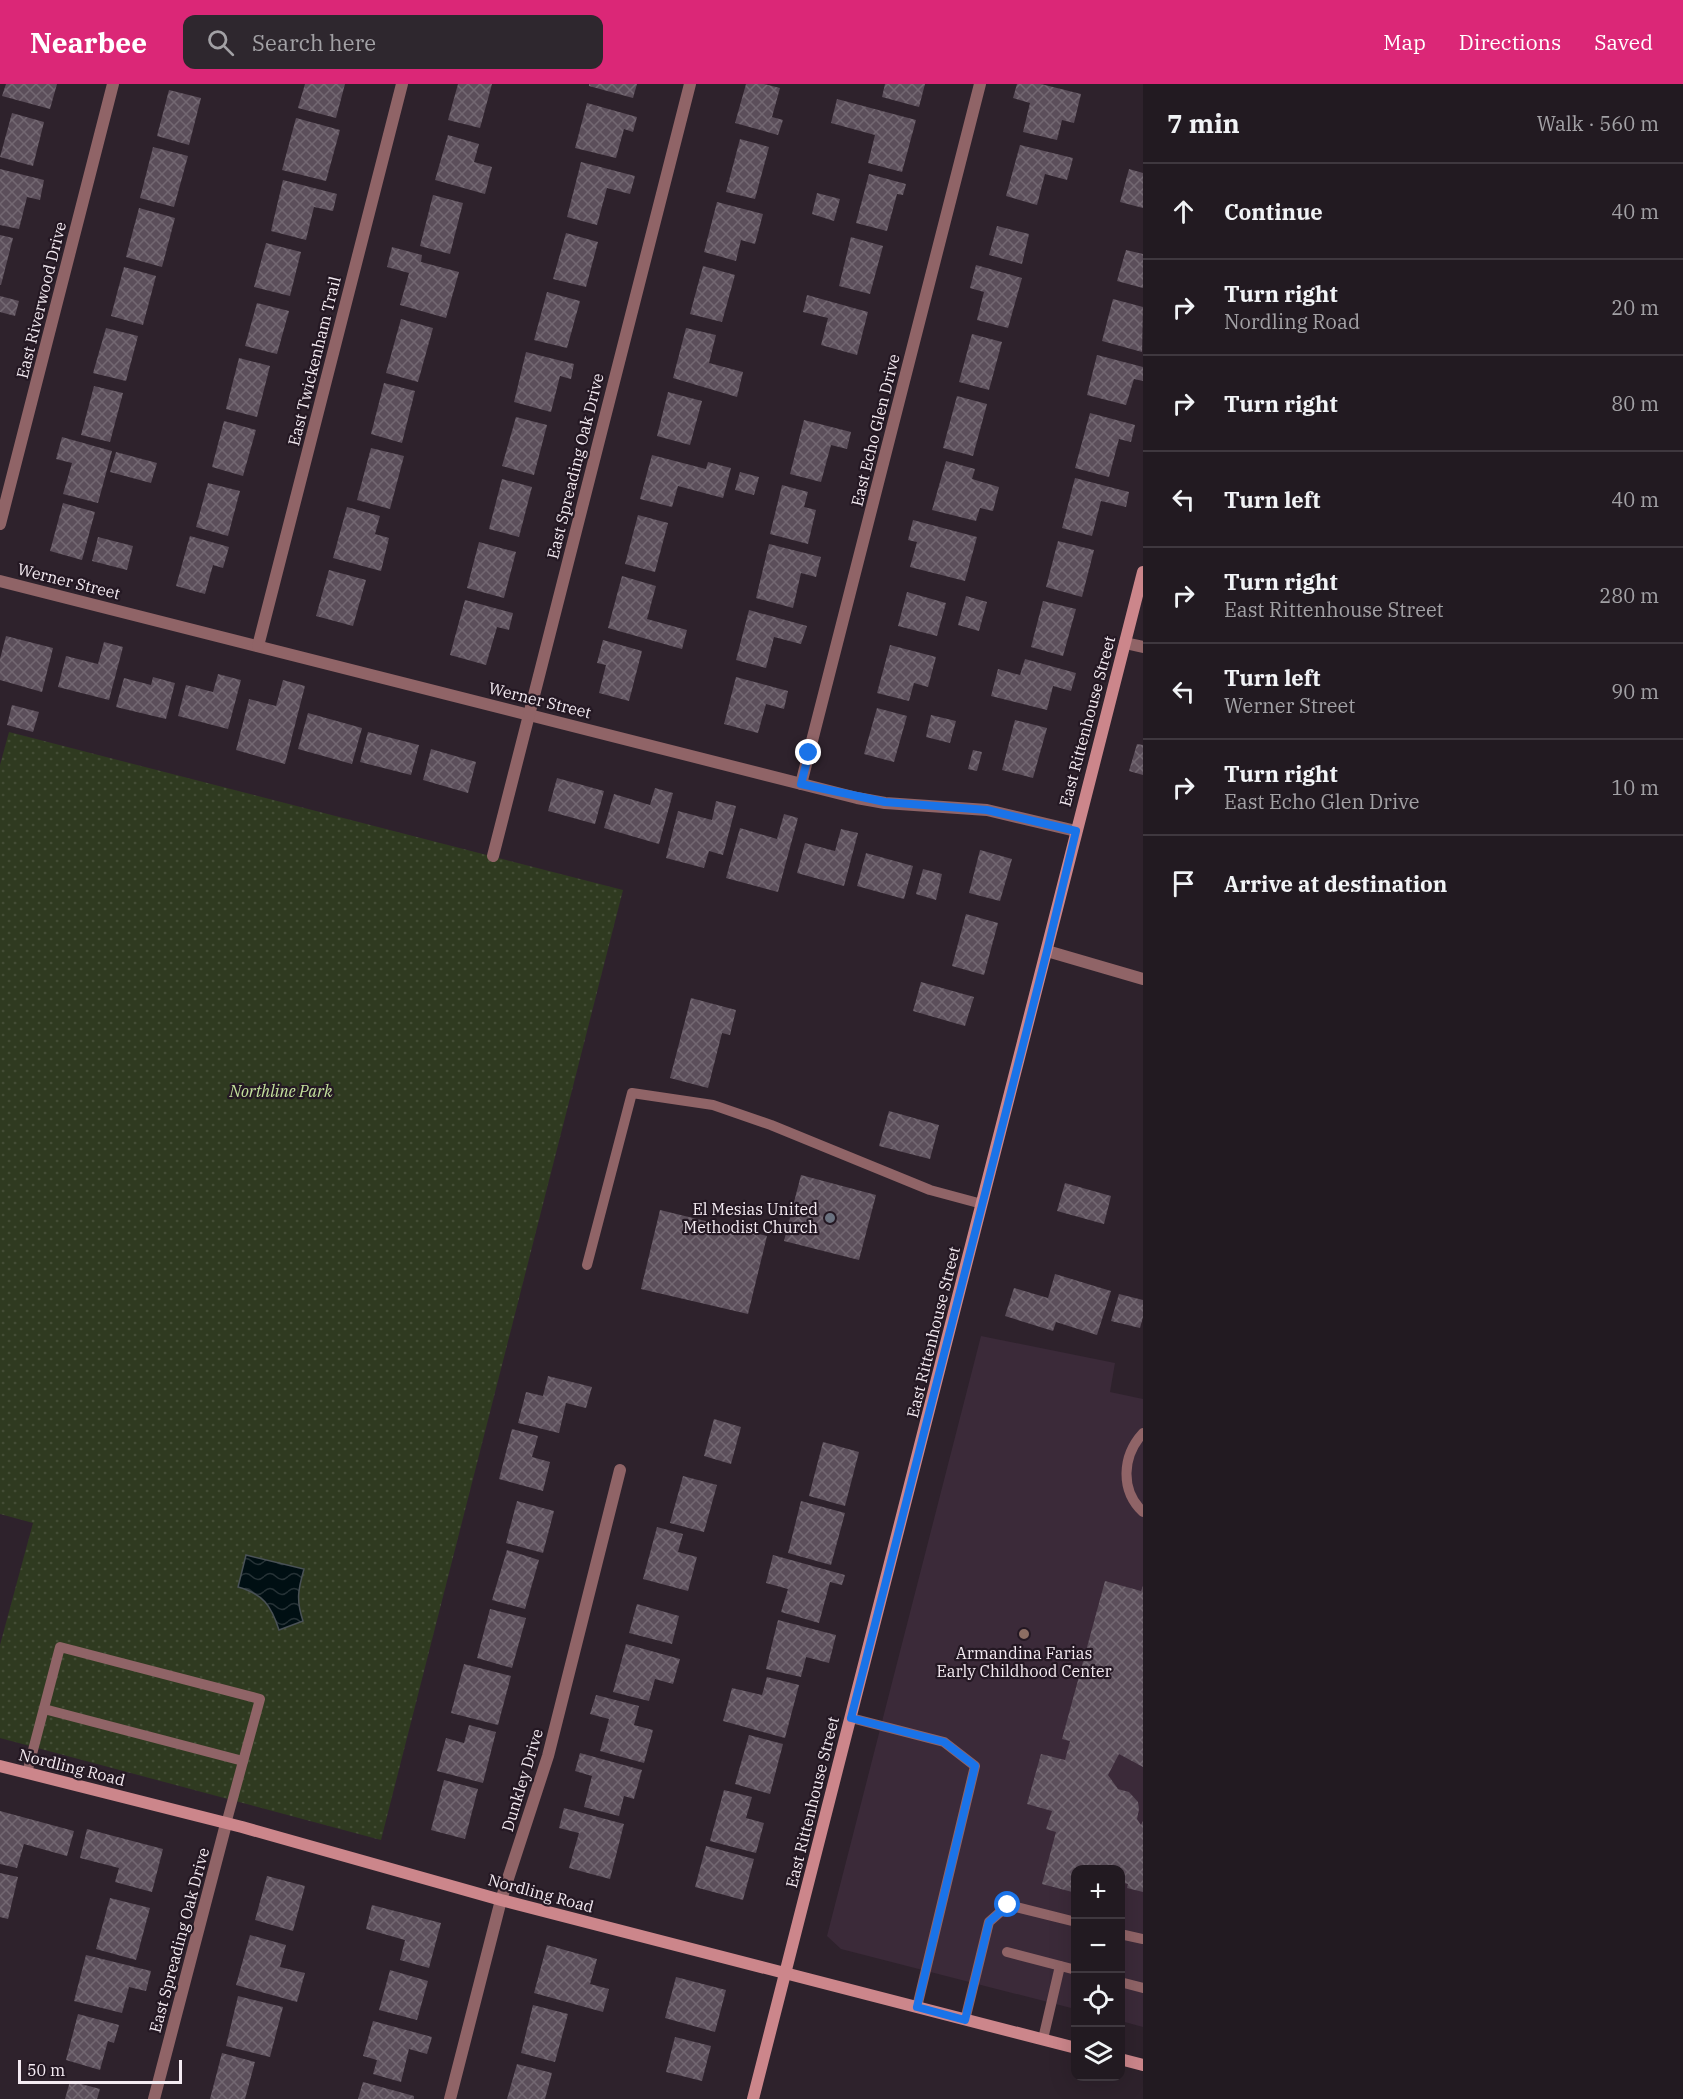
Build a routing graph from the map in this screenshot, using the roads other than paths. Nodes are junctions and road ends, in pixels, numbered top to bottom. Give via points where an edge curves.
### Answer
1 (113, 84) edge
2 (402, 84) edge
3 (690, 84) edge
4 (980, 84) edge
5 (0, 524) edge
6 (1143, 572) edge
7 (0, 581) edge
8 (1125, 643) junction
9 (258, 646) junction
10 (1143, 647) edge
11 (529, 714) junction
12 (801, 784) junction
13 (1076, 831) junction
14 (493, 856) dead end
15 (1047, 951) junction
16 (1143, 979) edge
17 (982, 1204) junction
18 (587, 1265) dead end
19 (1143, 1433) edge
20 (620, 1470) dead end
21 (1143, 1512) edge
22 (44, 1709) junction
23 (851, 1718) junction
24 (243, 1761) junction
25 (0, 1766) edge
26 (27, 1773) junction
27 (226, 1824) junction
28 (501, 1900) junction
29 (1071, 1921) edge
30 (1125, 1935) edge
31 (1143, 1939) edge
32 (1007, 1952) dead end
33 (1060, 1966) junction
34 (1071, 1969) edge
35 (785, 1974) junction
36 (1125, 1983) edge
37 (1143, 1988) edge
38 (917, 2007) junction
39 (965, 2020) junction
40 (1042, 2040) junction
41 (1071, 2047) edge
42 (1125, 2060) edge
43 (1143, 2065) edge
44 (154, 2099) edge
45 (450, 2099) edge
46 (753, 2099) edge

1 - 5 street, East Riverwood Drive
2 - 9 street, East Twickenham Trail
3 - 11 street, East Spreading Oak Drive
4 - 12 street, East Echo Glen Drive
6 - 8 street, East Rittenhouse Street
7 - 9 street, Werner Street
8 - 10 street
8 - 13 street, East Rittenhouse Street
9 - 11 street, Werner Street
11 - 12 street, Werner Street
11 - 14 street, East Spreading Oak Drive
12 - 13 street, Werner Street via 885,802 987,810
13 - 15 street, East Rittenhouse Street
15 - 16 street
15 - 17 street, East Rittenhouse Street
17 - 18 lane via 930,1190 713,1105 632,1093
17 - 23 street, East Rittenhouse Street
19 - 21 lane via 1126,1465 1131,1498
20 - 28 street, Dunkley Drive via 548,1756
22 - 24 lane
22 - 24 lane via 60,1647 260,1699
22 - 26 lane
23 - 35 street, East Rittenhouse Street
23 - 38 lane via 944,1742 975,1766
24 - 27 lane
25 - 26 street, Nordling Road
26 - 27 street, Nordling Road
27 - 28 street, Nordling Road
27 - 44 street, East Spreading Oak Drive
28 - 35 street, Nordling Road
28 - 45 street, Dunkley Drive
29 - 39 lane via 1008,1905 989,1922
30 - 31 lane
32 - 33 lane
33 - 34 lane
33 - 40 lane
35 - 38 street, Nordling Road
35 - 46 street, East Rittenhouse Street
36 - 37 lane
38 - 39 street, Nordling Road
39 - 40 street, Nordling Road
40 - 41 street, Nordling Road
42 - 43 street

